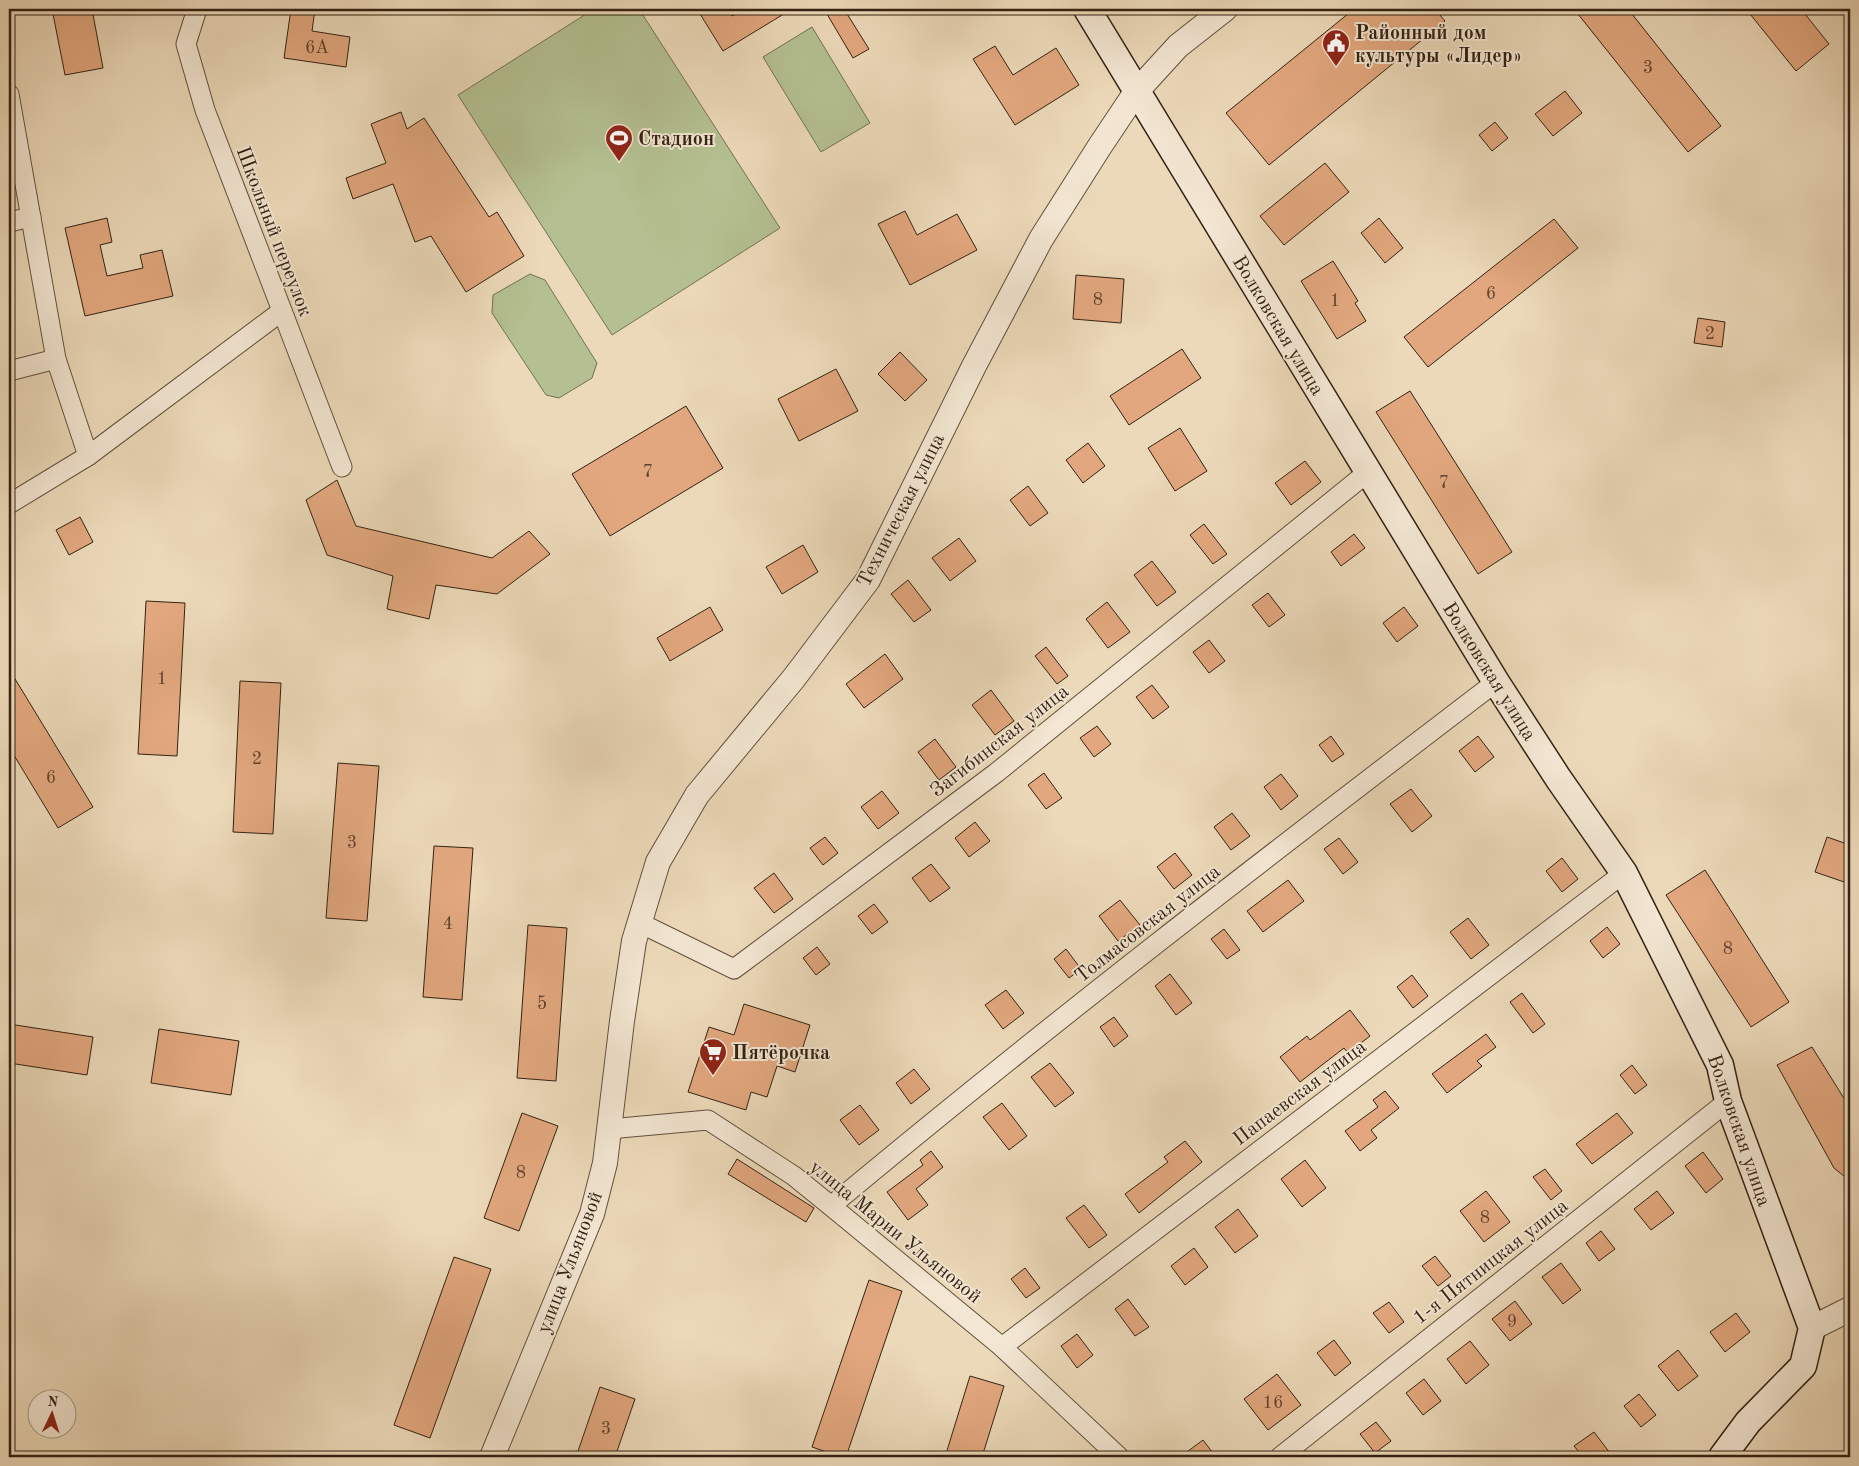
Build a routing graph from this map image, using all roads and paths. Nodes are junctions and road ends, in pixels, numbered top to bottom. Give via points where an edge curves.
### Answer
1 (197, 9) edge
2 (1087, 9) edge
3 (1225, 9) edge
4 (1136, 92) junction
5 (9, 94) edge
6 (30, 218) junction
7 (9, 222) edge
8 (282, 311) junction
9 (56, 359) junction
10 (9, 371) edge
11 (88, 456) junction
12 (342, 467) dead end
13 (1368, 472) junction
14 (9, 504) edge
15 (1496, 682) junction
16 (1624, 873) junction
17 (637, 932) junction
18 (1728, 1101) junction
19 (610, 1129) junction
20 (831, 1206) junction
21 (1850, 1309) edge
22 (1812, 1328) junction
23 (1002, 1347) junction
24 (492, 1457) edge
25 (1119, 1457) edge
26 (1280, 1457) edge
27 (1722, 1457) edge

1 - 8 street, Школьный переулок via 186,44 205,110
2 - 4 main road, Волковская улица
3 - 4 street, Техническая улица via 1178,46
4 - 13 main road, Волковская улица
4 - 17 street, Техническая улица via 1041,239 868,580 794,678 697,795 658,862
5 - 6 street
6 - 7 street
6 - 9 street
8 - 11 street
8 - 12 street, Школьный переулок
9 - 10 street
9 - 11 street
11 - 14 street
13 - 15 main road, Волковская улица
13 - 17 street, Загибинская улица via 996,773 734,969
15 - 16 main road, Волковская улица
15 - 20 street, Толмасовская улица via 1265,859
16 - 18 main road, Волковская улица via 1720,1065
16 - 23 street, Папаевская улица
17 - 19 street, улица Ульяновой via 622,1021
18 - 22 main road, Волковская улица
18 - 26 street, 1-я Пятницкая улица
19 - 20 street, улица Марии Ульяновой via 708,1120 794,1176
19 - 24 street, улица Ульяновой via 592,1214
20 - 23 street, улица Марии Ульяновой
21 - 22 street
22 - 27 main road via 1803,1366 1748,1422
23 - 25 street, улица Марии Ульяновой

